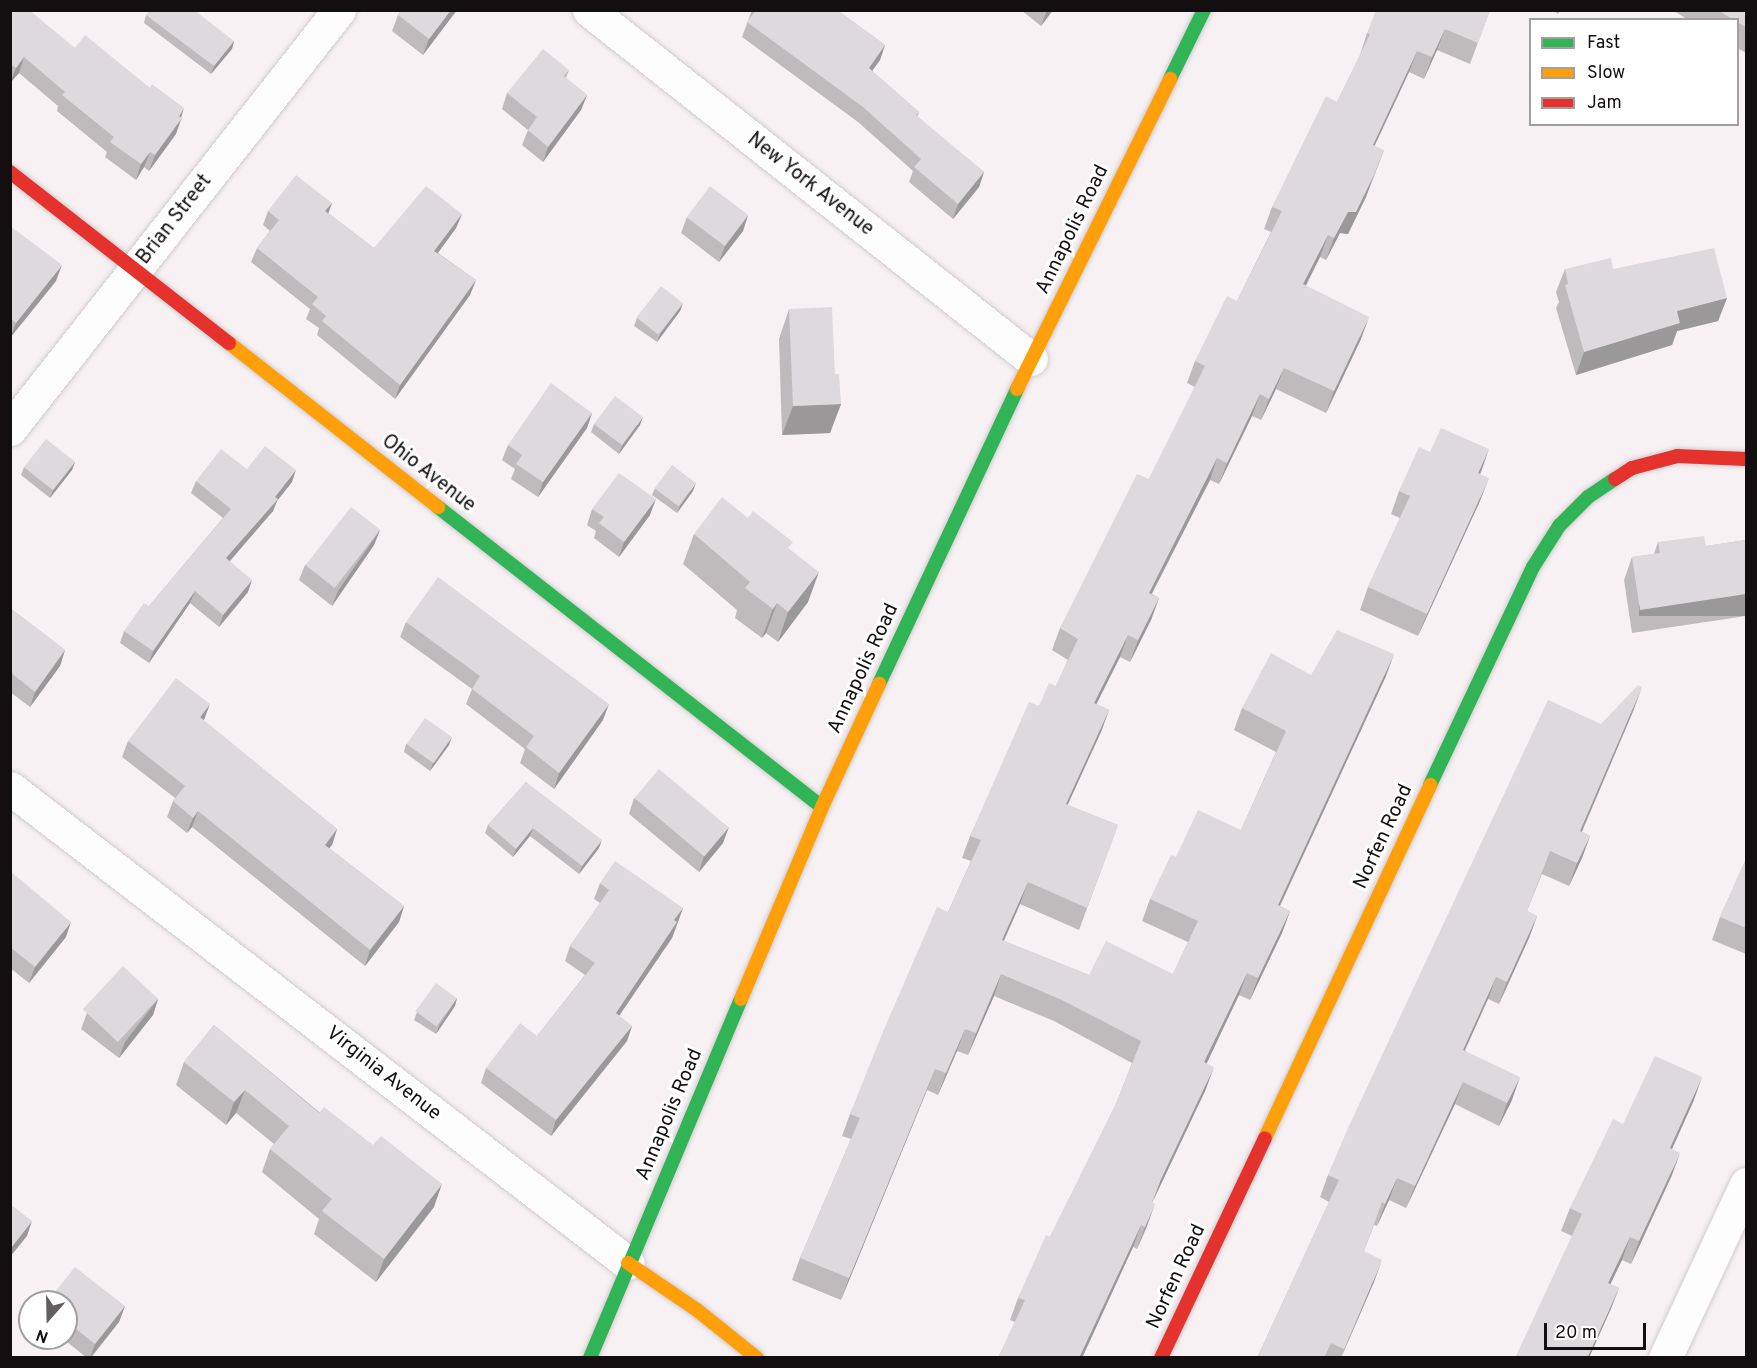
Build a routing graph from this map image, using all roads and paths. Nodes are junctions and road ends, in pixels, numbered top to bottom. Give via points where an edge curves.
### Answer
1 (339, 10) edge
2 (589, 10) edge
3 (1204, 10) edge
4 (10, 172) edge
5 (135, 270) junction
6 (1031, 359) junction
7 (10, 429) edge
8 (1746, 459) edge
9 (10, 788) edge
10 (822, 807) junction
11 (1746, 1184) edge
12 (628, 1263) junction
13 (590, 1358) edge
14 (757, 1358) edge
15 (1161, 1358) edge
16 (1665, 1358) edge

1 - 5 street, Brian Street
2 - 6 street, New York Avenue
3 - 6 street, Annapolis Road
4 - 5 street, Ohio Avenue
5 - 7 street, Brian Street
5 - 10 street, Ohio Avenue
6 - 10 street, Annapolis Road
8 - 15 street, Norfen Road via 1727,455 1677,456 1632,468 1588,497 1559,526 1533,567
9 - 12 street, Virginia Avenue
10 - 12 street, Annapolis Road
11 - 16 street
12 - 13 street, Annapolis Road
12 - 14 street, Virginia Avenue via 697,1310

